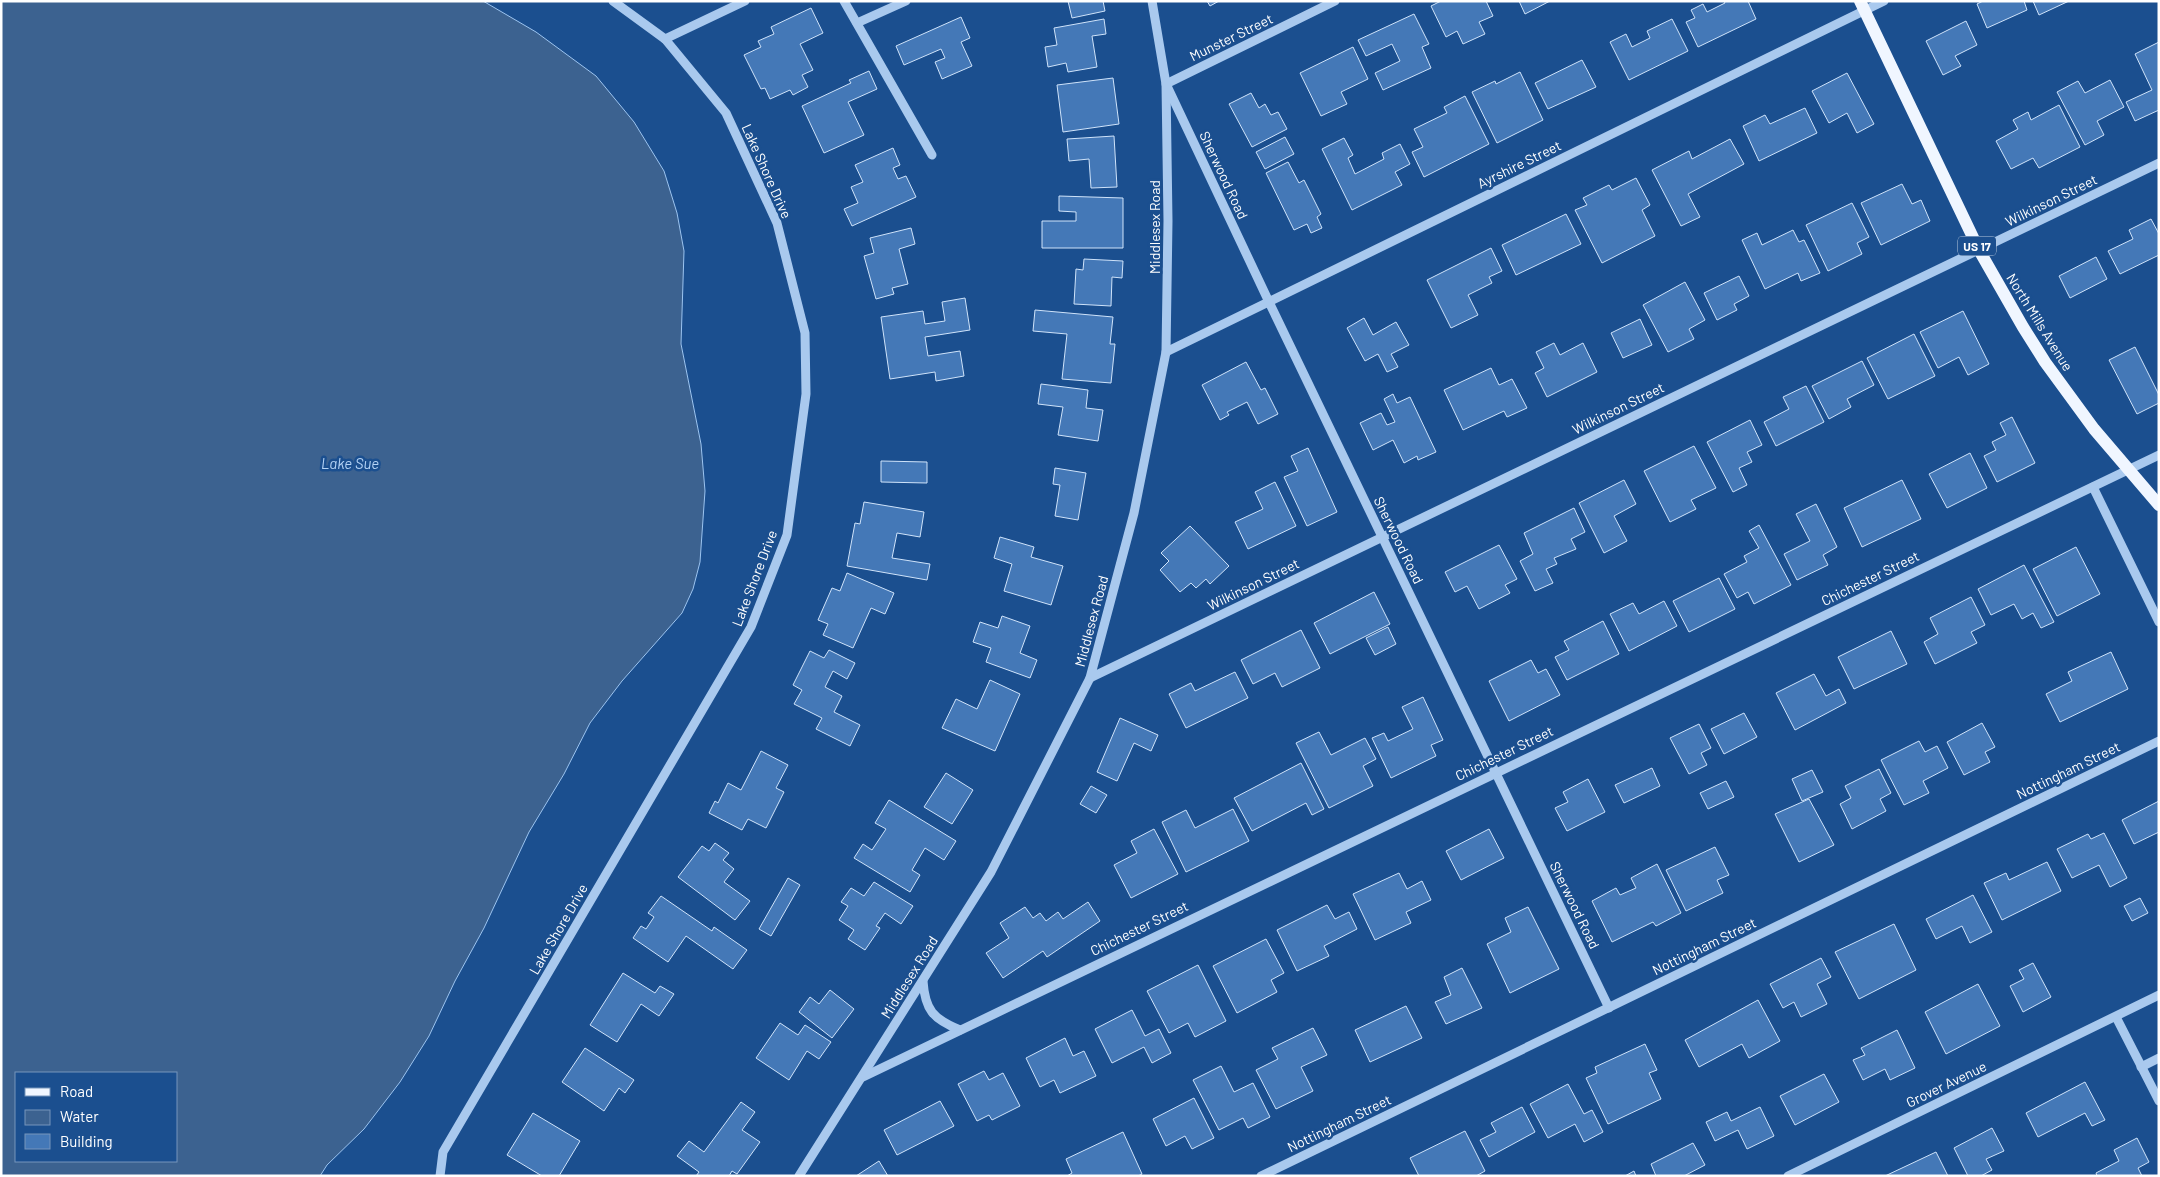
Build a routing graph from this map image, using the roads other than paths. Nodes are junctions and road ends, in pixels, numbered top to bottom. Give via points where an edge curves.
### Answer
1 (613, 1) edge
2 (745, 1) edge
3 (844, 1) edge
4 (906, 1) edge
5 (1152, 1) edge
6 (1335, 1) edge
7 (1884, 1) edge
8 (1862, 6) edge
9 (857, 23) junction
10 (664, 39) junction
11 (1166, 84) junction
12 (932, 155) dead end
13 (2159, 163) edge
14 (1979, 250) junction
15 (1269, 302) junction
16 (1166, 352) junction
17 (2159, 455) edge
18 (2129, 470) junction
19 (2093, 487) junction
20 (2159, 504) edge
21 (1382, 537) junction
22 (2159, 622) edge
23 (1090, 678) junction
24 (2159, 741) edge
25 (1496, 772) junction
26 (922, 981) junction
27 (2159, 995) edge
28 (1609, 1008) junction
29 (2116, 1017) junction
30 (960, 1030) junction
31 (2159, 1058) edge
32 (2142, 1067) junction
33 (862, 1077) junction
34 (2159, 1101) edge
35 (440, 1176) edge
36 (799, 1176) edge
37 (1261, 1176) edge
38 (1788, 1176) edge

1 - 10 street, Lake Shore Drive
2 - 10 street
3 - 9 street
4 - 9 street
5 - 11 street, Middlesex Road
6 - 11 street, Munster Street
7 - 8 street, Ayrshire Street
8 - 14 main road, North Mills Avenue / US 17
8 - 15 street, Ayrshire Street
9 - 12 street
10 - 35 street, Lake Shore Drive via 726,113 777,223 805,332 806,394 787,535 751,627 443,1152
11 - 15 street, Sherwood Road
11 - 16 street, Middlesex Road
13 - 14 street, Wilkinson Street
14 - 18 main road, North Mills Avenue / US 17 via 2045,362
14 - 21 street, Wilkinson Street
15 - 16 street, Ayrshire Street
15 - 21 street, Sherwood Road
16 - 23 street, Middlesex Road via 1134,513
17 - 18 street, Chichester Street
18 - 19 street, Chichester Street
18 - 20 main road, North Mills Avenue / US 17
19 - 22 street
19 - 25 street, Chichester Street
21 - 23 street, Wilkinson Street
21 - 25 street, Sherwood Road
23 - 26 street, Middlesex Road via 991,872
24 - 28 street, Nottingham Street
25 - 28 street, Sherwood Road
25 - 30 street, Chichester Street
26 - 30 street via 924,1000 933,1016
26 - 33 street, Middlesex Road
27 - 29 street, Grover Avenue
28 - 37 street, Nottingham Street
29 - 32 street
29 - 38 street, Grover Avenue
30 - 33 street, Chichester Street
31 - 32 street
32 - 34 street
33 - 36 street, Middlesex Road

